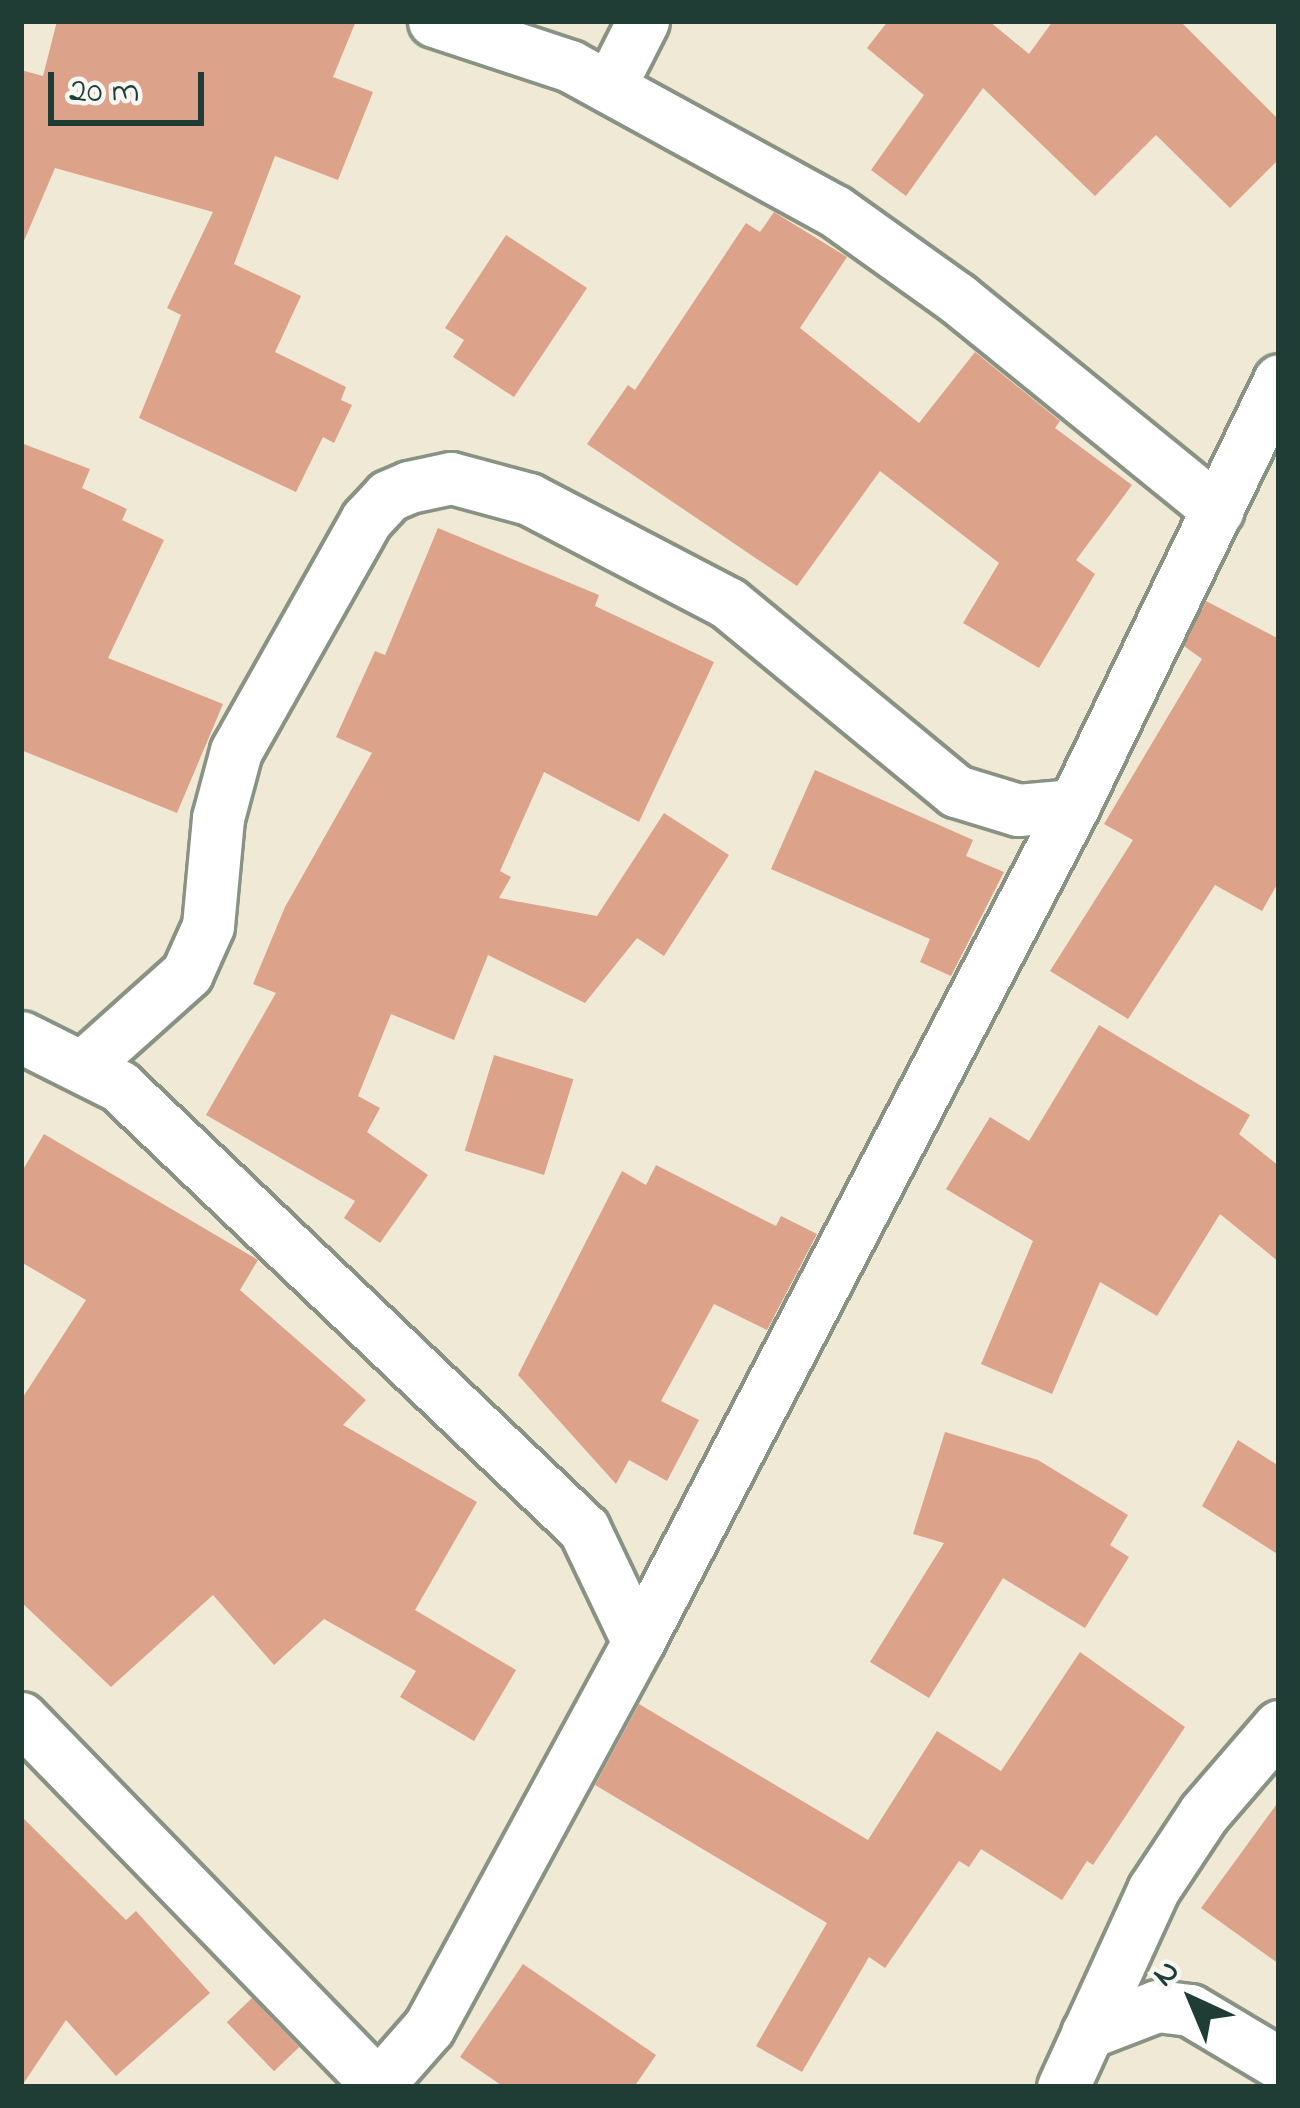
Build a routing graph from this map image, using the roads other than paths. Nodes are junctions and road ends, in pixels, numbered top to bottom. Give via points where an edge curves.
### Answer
1 (434, 21) edge
2 (643, 21) edge
3 (610, 86) junction
4 (1279, 380) edge
5 (1218, 510) junction
6 (1073, 806) junction
7 (21, 1037) edge
8 (82, 1067) junction
9 (584, 1529) junction
10 (676, 1557) junction
11 (638, 1642) junction
12 (21, 1718) edge
13 (1279, 1726) edge
14 (429, 2026) junction
15 (1087, 2033) junction
16 (1279, 2063) edge
17 (379, 2086) edge
18 (434, 2087) edge
19 (1063, 2087) edge

1 - 3 street
2 - 3 street
3 - 5 street via 836,211 957,298
4 - 5 street
5 - 6 street
6 - 8 street via 1018,811 956,790 728,603 529,499 451,478 409,487 366,520 236,752 218,818 208,926 187,973
6 - 10 street
7 - 8 street
8 - 9 street via 135,1100
9 - 10 street
9 - 11 street
10 - 11 street
11 - 14 street
12 - 17 street
13 - 15 street via 1204,1813 1154,1891
14 - 17 street
14 - 18 street
15 - 16 street via 1157,2006 1190,2010
15 - 19 street

